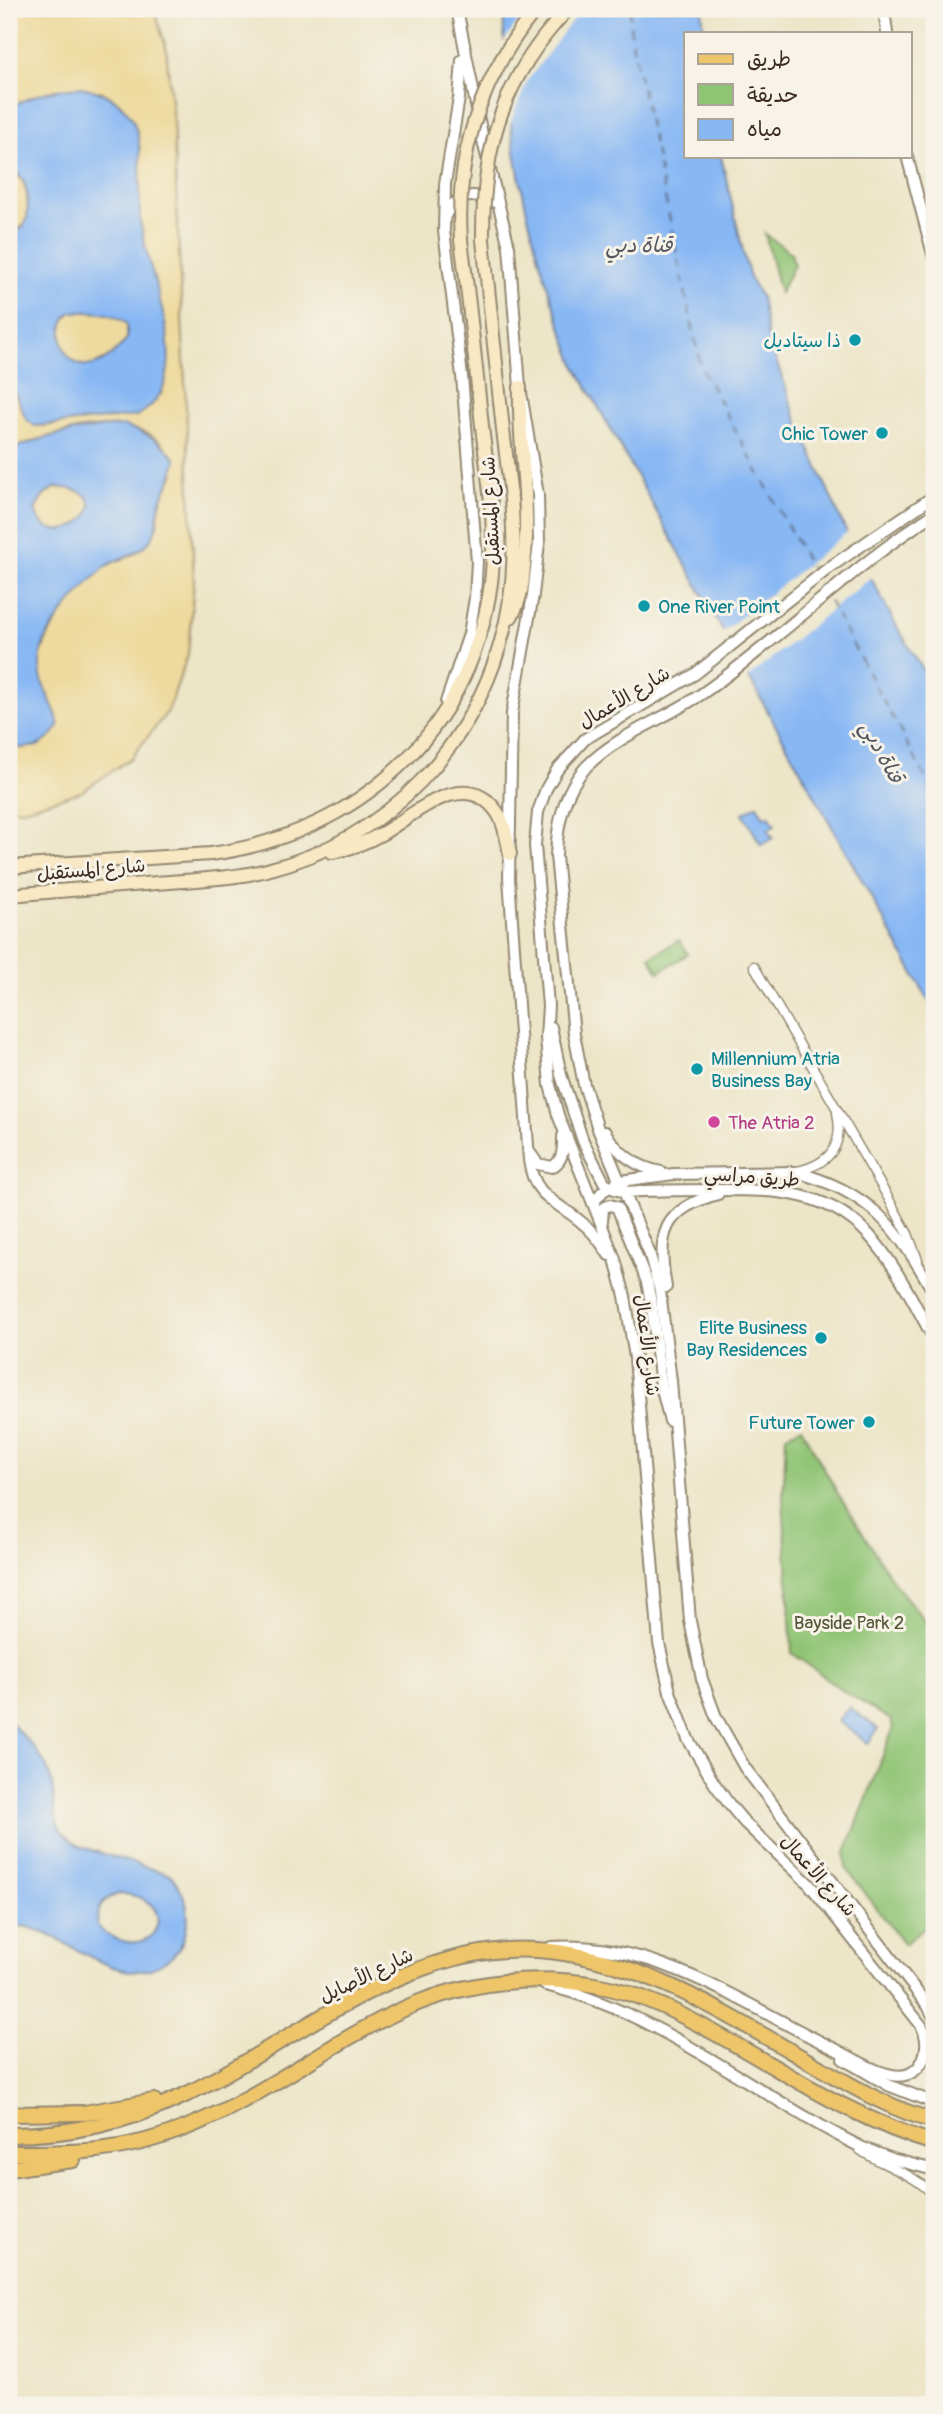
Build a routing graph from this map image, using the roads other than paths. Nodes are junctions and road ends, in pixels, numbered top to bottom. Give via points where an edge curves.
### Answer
1 (457, 9) edge
2 (536, 9) edge
3 (568, 9) edge
4 (884, 9) edge
5 (887, 32) edge
6 (461, 37) junction
7 (908, 158) edge
8 (499, 208) junction
9 (444, 219) junction
10 (934, 258) edge
11 (520, 387) junction
12 (934, 496) edge
13 (934, 514) edge
14 (507, 622) junction
15 (440, 718) junction
16 (510, 854) junction
17 (314, 855) junction
18 (9, 867) edge
19 (9, 895) edge
20 (754, 967) dead end
21 (548, 1006) junction
22 (834, 1103) junction
23 (589, 1105) junction
24 (563, 1130) junction
25 (529, 1151) junction
26 (795, 1172) junction
27 (674, 1174) junction
28 (609, 1186) junction
29 (622, 1186) junction
30 (730, 1190) junction
31 (593, 1203) junction
32 (603, 1228) junction
33 (920, 1267) junction
34 (621, 1276) junction
35 (934, 1293) edge
36 (934, 1339) edge
37 (671, 1381) junction
38 (676, 1440) junction
39 (525, 1949) junction
40 (529, 1981) junction
41 (934, 2017) edge
42 (815, 2039) junction
43 (183, 2095) junction
44 (934, 2103) edge
45 (9, 2114) edge
46 (934, 2122) edge
47 (9, 2135) edge
48 (849, 2141) junction
49 (934, 2143) edge
50 (97, 2152) junction
51 (9, 2153) edge
52 (9, 2169) edge
53 (934, 2170) edge
54 (934, 2196) edge

1 - 6 street
2 - 15 main road, شارع المستقبل, bridge via 496,68 473,122 461,180 461,240 492,519 492,564 476,645
3 - 14 main road, شارع المستقبل, bridge via 526,63 497,123 486,166 483,240 513,531
4 - 5 street
6 - 8 street
6 - 9 street via 461,82 447,166
7 - 10 street
8 - 9 street via 475,195 450,206
8 - 11 street via 510,261
9 - 15 street via 477,562 469,634
11 - 14 main road via 527,538 521,594
11 - 16 street via 537,479 539,535 512,713
12 - 21 street, شارع الأعمال via 830,567 695,674 585,739 566,758 538,812 536,858
13 - 23 street, شارع الأعمال via 873,557 732,672 605,751 572,787 557,831 556,856 574,1034
14 - 17 main road, شارع المستقبل via 481,696 443,755 377,820
15 - 18 main road, شارع المستقبل via 405,761 364,797 291,835 211,854
16 - 17 main road via 498,813 480,797 450,794 363,843
16 - 25 street
17 - 19 main road, شارع المستقبل via 229,877
20 - 22 street
21 - 24 street, شارع الأعمال via 547,1069
21 - 28 street via 575,1119
22 - 26 street via 839,1130 833,1150 818,1165
22 - 33 street via 903,1223
23 - 27 street via 623,1154 647,1168
23 - 29 street, شارع الأعمال
24 - 25 street via 562,1156 557,1164 542,1167
24 - 31 street, شارع الأعمال
25 - 34 street via 541,1193 588,1228
26 - 27 street, طريق مراسي
26 - 33 street, طريق مراسي via 830,1183 867,1204 897,1233
27 - 29 street, طريق مراسي
28 - 29 street
28 - 31 street
29 - 30 street, طريق مراسي
29 - 37 street, شارع الأعمال via 657,1278
30 - 36 street, طريق مراسي via 789,1193 844,1214 881,1249
30 - 37 street via 690,1203 663,1237
31 - 32 street, شارع الأعمال
32 - 34 street, شارع الأعمال
32 - 38 street via 603,1209 617,1207 647,1282 661,1386
33 - 35 street, طريق مراسي
34 - 42 street, شارع الأعمال via 635,1358 659,1643 670,1692 688,1739 721,1793 809,1884 926,2033 927,2050 919,2066 894,2076
37 - 38 street, شارع الأعمال
38 - 41 street, شارع الأعمال via 693,1641 716,1717 745,1768
39 - 42 street via 582,1946 659,1962 708,1981
39 - 43 main road, شارع الأصايل via 461,1957 399,1976
39 - 46 main road, شارع الأصايل via 595,1959 662,1981 872,2097
40 - 48 street via 645,2022
40 - 49 main road via 594,1984 656,2002 862,2115
40 - 50 main road via 468,1988 409,2007 208,2118 140,2143
42 - 44 street via 888,2085
43 - 45 main road via 84,2113
43 - 47 main road, شارع الأصايل via 108,2123 57,2133
48 - 53 street
48 - 54 street via 922,2183
50 - 51 main road
50 - 52 main road

